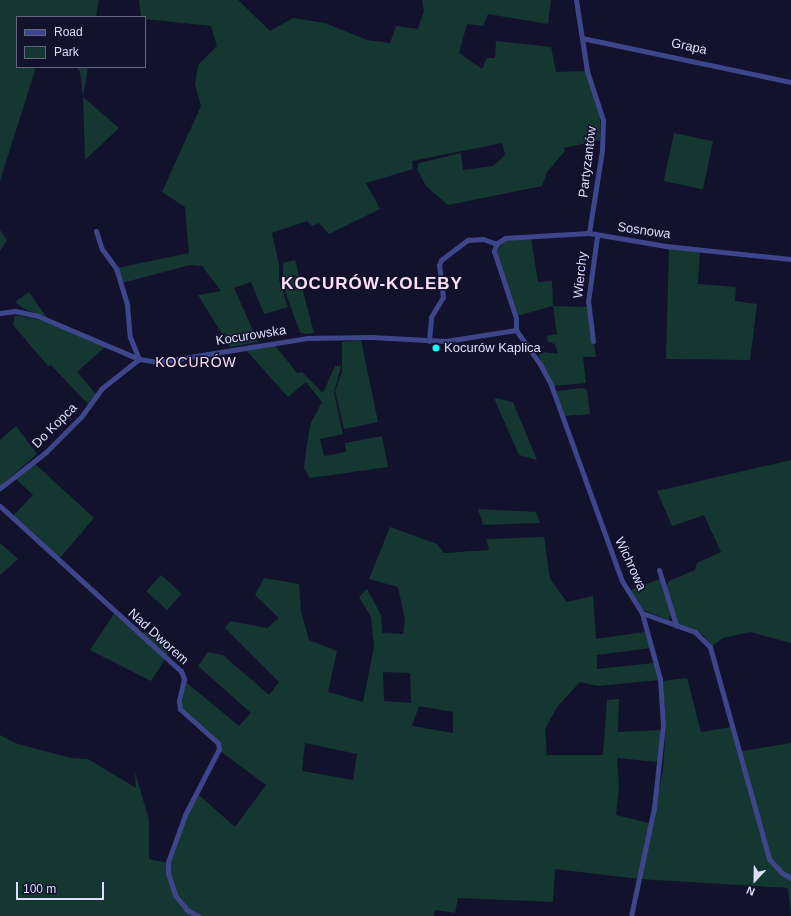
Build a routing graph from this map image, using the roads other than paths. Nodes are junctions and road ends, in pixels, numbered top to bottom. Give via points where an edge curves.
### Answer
1 (576, 0) edge
2 (582, 38) junction
3 (791, 82) edge
4 (96, 231) dead end
5 (589, 233) junction
6 (596, 236) junction
7 (497, 244) junction
8 (791, 259) edge
9 (0, 313) edge
10 (516, 330) junction
11 (429, 341) junction
12 (593, 341) dead end
13 (139, 359) junction
14 (0, 488) edge
15 (0, 506) edge
16 (659, 570) dead end
17 (642, 613) junction
18 (676, 625) junction
19 (791, 878) edge
20 (198, 916) edge
21 (632, 916) edge

1 - 2 street, Partyzantów
2 - 3 street, Grapa via 699,60
2 - 5 street, Partyzantów via 587,71 604,127
4 - 13 street via 102,249 118,274 127,305 130,337
5 - 6 street, Sosnowa
5 - 7 street, Sosnowa via 509,237 501,239
6 - 8 street, Sosnowa
6 - 12 street, Wierchy via 588,302
7 - 10 street, Wichrowa via 494,253 516,318
7 - 11 street via 483,239 468,240 441,260 439,265 443,297 431,316
9 - 13 street, Kocurowska via 16,311 38,316
10 - 11 street, Kocurowska via 446,341
10 - 17 street, Wichrowa via 551,385 612,558 622,581
11 - 13 street, Kocurowska via 371,337 308,338 170,361
13 - 14 street, Do Kopca via 101,390 81,417 46,452
15 - 20 street, Nad Dworem via 181,671 184,679 179,701 180,709 218,743 217,755 185,815 168,862 168,873 175,895 187,910
16 - 18 street
17 - 18 street
17 - 21 street, Wichrowa via 660,679 663,725 654,808
18 - 19 street via 695,632 710,647 763,840 773,866

